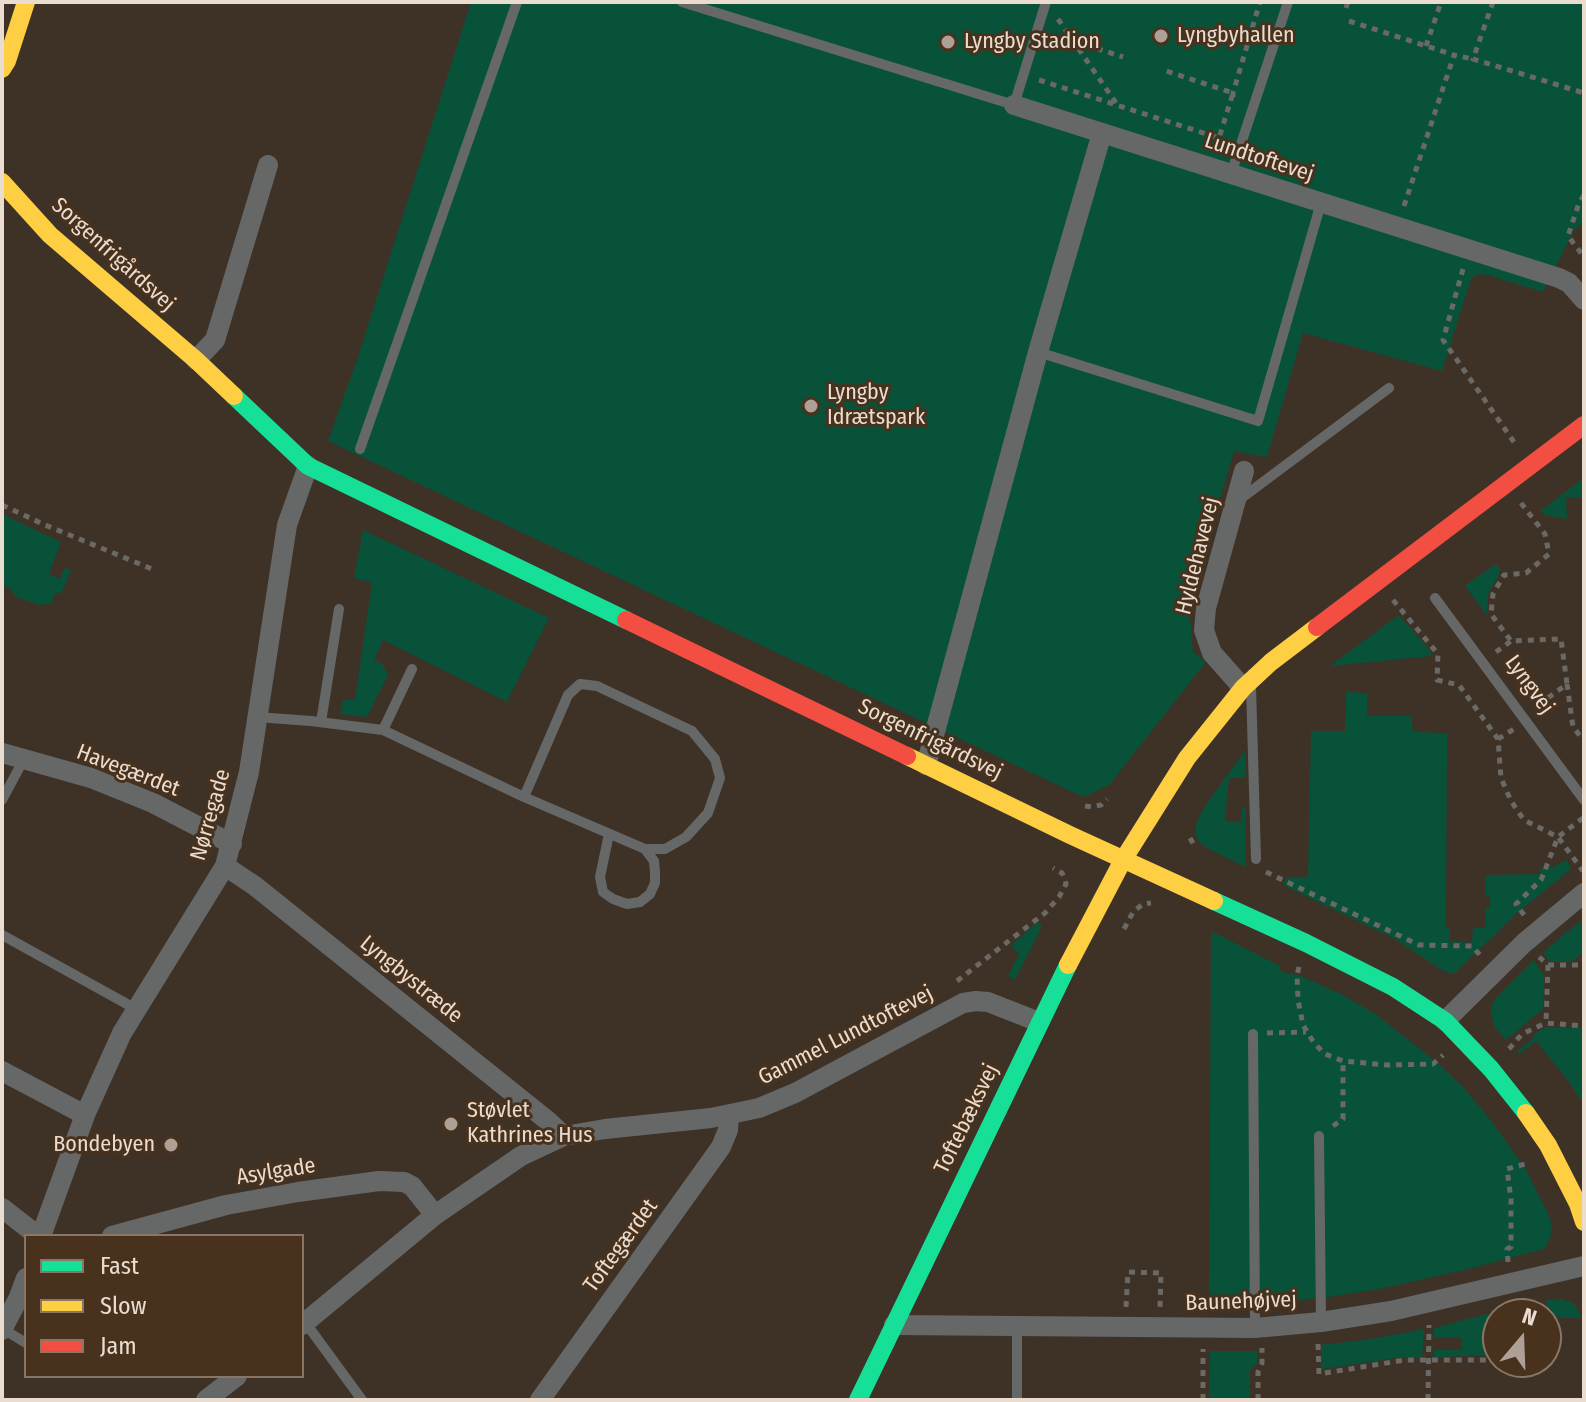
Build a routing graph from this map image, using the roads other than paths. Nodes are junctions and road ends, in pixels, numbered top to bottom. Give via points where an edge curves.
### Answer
1 (26, 2) edge
2 (517, 2) edge
3 (682, 2) edge
4 (1046, 2) edge
5 (1288, 2) edge
6 (2, 69) edge
7 (1014, 105) junction
8 (1102, 133) junction
9 (268, 165) dead end
10 (1231, 174) junction
11 (2, 182) edge
12 (1321, 203) junction
13 (1584, 300) edge
14 (1038, 352) junction
15 (196, 360) junction
16 (1389, 388) dead end
17 (1584, 425) edge
18 (360, 449) dead end
19 (308, 466) junction
20 (1244, 471) dead end
21 (1235, 504) junction
22 (1435, 598) dead end
23 (339, 609) dead end
24 (412, 669) dead end
25 (1247, 685) junction
26 (257, 717) junction
27 (321, 722) junction
28 (383, 730) junction
29 (2, 753) edge
30 (24, 759) junction
31 (926, 765) junction
32 (524, 797) junction
33 (2, 800) edge
34 (1584, 800) edge
35 (609, 834) junction
36 (232, 844) junction
37 (645, 849) junction
38 (1256, 859) road end
39 (1123, 860) junction
40 (225, 866) junction
41 (1584, 893) edge
42 (2, 935) edge
43 (136, 1009) junction
44 (1445, 1021) junction
45 (1039, 1022) junction
46 (1253, 1034) road end
47 (2, 1071) edge
48 (85, 1115) junction
49 (729, 1115) junction
50 (564, 1136) junction
51 (1319, 1136) road end
52 (2, 1208) edge
53 (435, 1215) junction
54 (1584, 1222) edge
55 (36, 1234) edge
56 (40, 1234) edge
57 (119, 1234) edge
58 (1584, 1266) edge
59 (24, 1283) edge
60 (1319, 1322) junction
61 (304, 1323) edge
62 (894, 1325) junction
63 (1017, 1327) junction
64 (1255, 1328) junction
65 (2, 1329) edge
66 (24, 1342) edge
67 (234, 1378) edge
68 (206, 1400) edge
69 (362, 1400) edge
70 (540, 1400) edge
71 (858, 1400) edge
72 (1017, 1400) edge

1 - 6 street
2 - 18 lane
3 - 7 lane
4 - 7 lane
5 - 10 lane
7 - 8 street, Lundtoftevej
8 - 10 street, Lundtoftevej
8 - 14 street
9 - 15 street via 215,340
10 - 12 street, Lundtoftevej
11 - 15 street, Sorgenfrigårdsvej via 50,235
12 - 13 street, Lundtoftevej via 1559,278
12 - 14 lane via 1258,421
14 - 31 street
15 - 19 street, Sorgenfrigårdsvej
16 - 21 lane
17 - 25 street
19 - 26 street, Nørregade via 287,525
19 - 31 street, Sorgenfrigårdsvej
20 - 21 street, Hyldehavevej
21 - 25 street, Hyldehavevej via 1204,630 1212,653
22 - 34 lane, Lyngvej
23 - 27 lane
24 - 28 lane
25 - 38 lane
25 - 39 street via 1187,758
26 - 27 lane
26 - 36 street, Nørregade
27 - 28 lane
28 - 32 lane
29 - 30 street, Havegærdet
30 - 33 lane
30 - 36 street, Havegærdet via 153,803
31 - 39 street, Sorgenfrigårdsvej
32 - 35 lane
32 - 37 lane via 568,695 580,684 597,686 692,731 715,759 720,778 708,813 686,837 665,849
35 - 37 lane
35 - 37 lane via 600,877 603,892 613,899 627,904 650,894 654,861
36 - 40 street, Nørregade
39 - 44 street, Sorgenfrigårdsvej via 1306,943 1393,987
39 - 45 street, Toftebæksvej
40 - 43 street, Nørregade
40 - 50 street, Lyngbystræde
41 - 44 street via 1530,937
42 - 43 lane
43 - 48 street, Nørregade
44 - 54 street, Sorgenfrigårdsvej via 1527,1114 1548,1145
45 - 49 street, Gammel Lundtoftevej via 988,1002 963,1003 781,1100
45 - 62 street, Toftebæksvej
46 - 64 lane
47 - 48 street
48 - 56 street, Nørregade
49 - 50 street, Gammel Lundtoftevej
49 - 70 street, Toftegærdet via 721,1147
50 - 53 street, Gammel Lundtoftevej via 521,1156
51 - 60 lane
52 - 55 street
53 - 57 street, Asylgade via 412,1186 379,1181 226,1205
53 - 61 street, Gammel Lundtoftevej
58 - 60 street, Baunehøjvej via 1429,1303
59 - 65 street
60 - 64 street, Baunehøjvej
61 - 69 lane
62 - 63 street, Baunehøjvej
62 - 71 street, Toftebæksvej
63 - 64 street, Baunehøjvej
63 - 72 lane
65 - 66 lane
67 - 68 street

